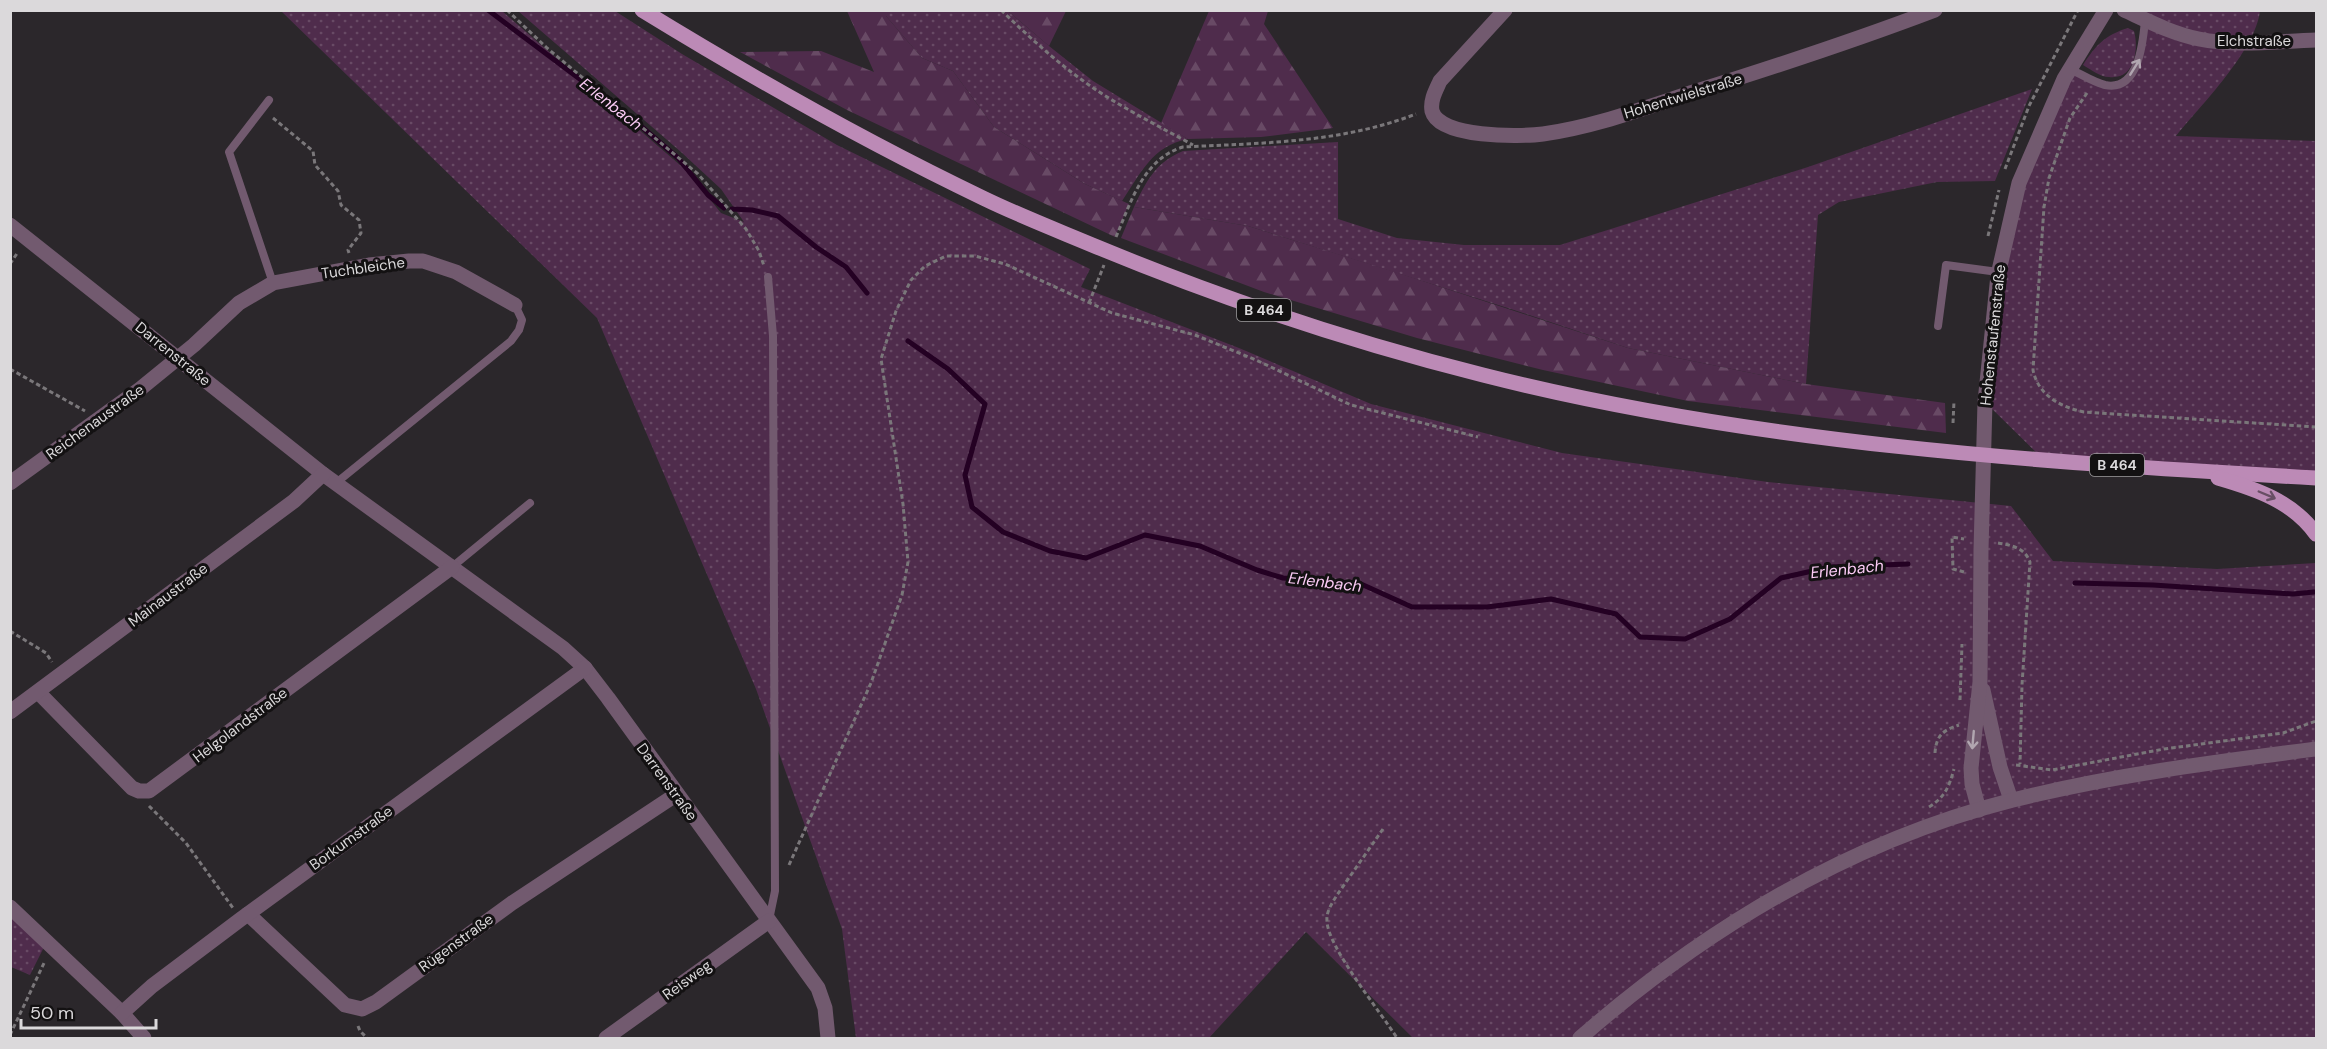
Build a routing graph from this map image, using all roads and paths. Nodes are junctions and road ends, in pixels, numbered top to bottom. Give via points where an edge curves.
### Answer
1 (507, 10) edge
2 (642, 10) edge
3 (1001, 10) edge
4 (1505, 10) edge
5 (1935, 10) edge
6 (2106, 10) edge
7 (2124, 10) edge
8 (2145, 20) junction
9 (2316, 40) edge
10 (2070, 69) junction
11 (2095, 81) junction
12 (269, 100) dead end
13 (1432, 109) junction
14 (261, 110) junction
15 (1195, 147) junction
16 (1130, 204) dead end
17 (10, 225) edge
18 (351, 268) junction
19 (1998, 272) junction
20 (768, 277) joint
21 (273, 283) junction
22 (1094, 291) dead end
23 (1089, 303) junction
24 (515, 305) joint
25 (1938, 326) dead end
26 (178, 358) junction
27 (10, 369) edge
28 (1954, 401) dead end
29 (100, 419) junction
30 (1953, 423) dead end
31 (2316, 427) edge
32 (1478, 437) dead end
33 (2192, 471) junction
34 (322, 474) junction
35 (2316, 478) edge
36 (10, 483) edge
37 (336, 483) junction
38 (530, 503) dead end
39 (2316, 534) edge
40 (1952, 537) dead end
41 (2012, 546) dead end
42 (452, 567) junction
43 (1973, 572) junction
44 (10, 631) edge
45 (1962, 641) dead end
46 (585, 668) junction
47 (63, 675) junction
48 (1980, 682) junction
49 (39, 692) junction
50 (1960, 705) dead end
51 (10, 712) edge
52 (1959, 715) dead end
53 (2316, 721) edge
54 (1959, 725) junction
55 (1958, 735) dead end
56 (2316, 749) edge
57 (1935, 753) dead end
58 (132, 788) junction
59 (677, 794) junction
60 (2011, 800) junction
61 (1979, 810) junction
62 (1383, 829) dead end
63 (775, 891) junction
64 (10, 907) edge
65 (244, 916) junction
66 (769, 921) junction
67 (52, 946) junction
68 (122, 1013) junction
69 (10, 1035) edge
70 (144, 1038) edge
71 (606, 1038) edge
72 (828, 1038) edge
73 (1397, 1038) edge
74 (1580, 1038) edge

1 - 20 path via 698,174 746,229
2 - 33 main road, B 464 via 788,97 988,201 1156,271 1318,329 1482,375 1706,421 1927,448
3 - 15 path via 1083,80
4 - 13 street via 1440,81
5 - 13 street, Hohentwielstraße via 1634,112 1541,134 1456,129 1440,122
6 - 10 street, Hohenstaufenstraße
7 - 8 street, Elchstraße
8 - 9 street, Elchstraße via 2186,36 2217,42
11 -> 8 lane via 2115,85 2133,71 2139,61
10 - 11 lane
10 - 19 street, Hohenstaufenstraße via 2019,183
11 - 31 path via 2070,118 2046,193 2033,362 2038,386 2063,406 2084,412
12 - 14 lane
13 - 15 path via 1338,135
14 - 18 path via 313,151 315,165 338,190 342,206 359,220 361,232 348,250
14 - 21 lane via 229,152
15 - 16 path via 1183,147 1161,156
17 - 26 street, Darrenstraße
18 - 21 street, Tuchbleiche
18 - 24 street, Tuchbleiche via 423,261 456,272
19 - 25 lane via 1946,265
19 - 43 street, Hohenstaufenstraße
20 - 63 lane via 773,336
21 - 26 street, Tuchbleiche via 239,303
22 - 23 path
23 - 32 path via 1195,335 1351,405
23 - 63 path via 1005,264 975,256 946,256 925,266 910,280 881,359 903,504 908,562 902,595 871,683
24 - 37 lane via 522,320 511,341
26 - 29 street, Reichenaustraße
26 - 34 street, Darrenstraße
27 - 29 path
28 - 30 path
29 - 36 street, Reichenaustraße
33 - 35 main road, B 464
33 -> 39 main road via 2234,482 2286,504
34 - 37 street, Darrenstraße
34 - 47 street, Mainaustraße via 294,501
37 - 42 street, Darrenstraße
38 - 42 lane
40 - 43 path via 1953,569
41 - 53 path via 2023,551 2030,562 2020,764 2052,770 2164,749 2283,733
42 - 46 street, Darrenstraße
42 - 58 street, Helgolandstraße via 156,788 144,792
43 - 48 street, Hohenstaufenstraße
44 - 47 path via 46,653
45 - 50 path
46 - 59 street, Darrenstraße
46 - 65 street, Borkumstraße
47 - 49 street, Mainaustraße
48 - 60 street, Hohenstaufenstraße
48 -> 61 street, Hohenstaufenstraße via 1971,768
49 - 51 street, Mainaustraße
49 - 58 street
52 - 54 path
54 - 55 path
54 - 57 path via 1946,729
56 - 60 street via 2134,774
58 - 65 path via 186,843
59 - 65 street, Rügenstraße via 362,1009 345,1005
59 - 66 street, Darrenstraße
60 - 61 street
61 - 74 street via 1873,848 1773,899 1664,969
62 - 73 path via 1336,895 1327,921 1336,949
63 - 66 lane
64 - 67 street
65 - 68 street, Borkumstraße
66 - 71 street, Reisweg
66 - 72 street, Darrenstraße via 818,988
67 - 68 street
67 - 69 path
68 - 70 street

